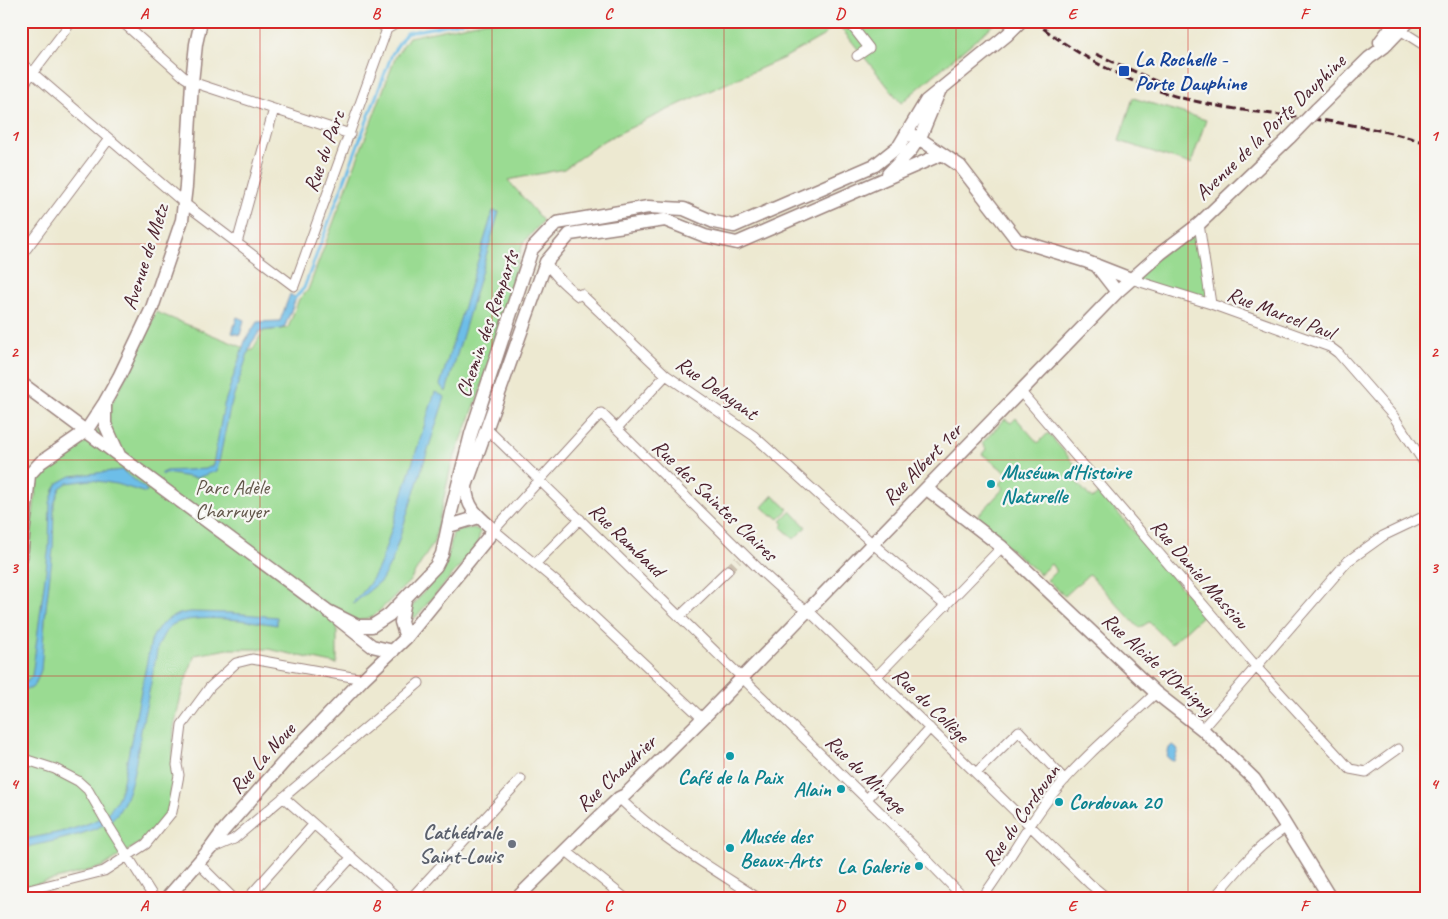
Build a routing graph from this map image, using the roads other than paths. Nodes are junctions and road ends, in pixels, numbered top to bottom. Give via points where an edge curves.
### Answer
1 (72, 21) edge
2 (121, 21) edge
3 (201, 21) edge
4 (376, 21) edge
5 (401, 21) edge
6 (848, 21) edge
7 (1021, 21) edge
8 (1400, 24) edge
9 (387, 29) junction
10 (1427, 46) edge
11 (857, 56) dead end
12 (21, 63) edge
13 (32, 73) junction
14 (192, 82) junction
15 (21, 88) edge
16 (274, 109) junction
17 (350, 134) junction
18 (913, 135) junction
19 (109, 138) junction
20 (942, 154) junction
21 (884, 178) junction
22 (184, 203) junction
23 (1199, 224) junction
24 (237, 243) junction
25 (21, 256) edge
26 (546, 262) junction
27 (1096, 265) junction
28 (1131, 279) junction
29 (1117, 292) junction
30 (1211, 304) junction
31 (666, 375) junction
32 (21, 383) edge
33 (1020, 391) junction
34 (105, 402) junction
35 (486, 428) junction
36 (616, 428) junction
37 (86, 431) junction
38 (119, 455) junction
39 (1427, 467) edge
40 (539, 480) junction
41 (927, 489) junction
42 (1427, 515) edge
43 (478, 517) junction
44 (580, 519) junction
45 (449, 526) junction
46 (494, 530) junction
47 (873, 544) junction
48 (1002, 547) junction
49 (21, 557) edge
50 (535, 564) junction
51 (728, 570) tunnel mouth
52 (405, 600) junction
53 (946, 606) junction
54 (328, 611) junction
55 (806, 611) junction
56 (680, 616) junction
57 (406, 638) junction
58 (393, 651) junction
59 (1256, 666) junction
60 (877, 676) junction
61 (743, 678) junction
62 (363, 679) junction
63 (419, 683) dead end
64 (1156, 693) junction
65 (703, 718) junction
66 (930, 728) junction
67 (1202, 729) junction
68 (1398, 750) dead end
69 (21, 758) edge
70 (976, 773) junction
71 (521, 779) dead end
72 (1065, 780) junction
73 (283, 797) junction
74 (619, 798) junction
75 (867, 799) junction
76 (314, 824) junction
77 (1030, 826) junction
78 (1287, 827) junction
79 (210, 849) junction
80 (566, 850) junction
81 (128, 856) junction
82 (352, 857) junction
83 (198, 863) junction
84 (21, 892) edge
85 (154, 898) edge
86 (167, 898) edge
87 (233, 898) edge
88 (248, 898) edge
89 (314, 898) edge
90 (398, 898) edge
91 (411, 898) edge
92 (517, 898) edge
93 (625, 898) edge
94 (758, 898) edge
95 (964, 898) edge
96 (982, 898) edge
97 (1107, 898) edge
98 (1214, 898) edge
99 (1330, 898) edge

1 - 13 street
2 - 14 street
3 - 14 street, Avenue de Metz
4 - 9 street
5 - 9 street
6 - 11 street via 869,48
7 - 18 street, Chemin des Remparts via 926,101
8 - 10 street
8 - 23 street, Avenue de la Porte Dauphine, bridge via 1384,47
9 - 17 street, Rue du Parc
12 - 13 street
13 - 15 street
13 - 19 street
14 - 16 street
14 - 22 street, Avenue de Metz
16 - 17 street
16 - 24 street
17 - 24 street, Rue du Parc via 294,286
18 - 20 street
18 - 21 street, Chemin des Remparts via 911,150
18 - 45 street, Chemin des Remparts via 875,165 734,226 714,222 684,209 648,207 557,223 532,249 471,434
19 - 22 street
19 - 25 street
20 - 21 street, Chemin des Remparts
20 - 27 street via 960,166 1017,240
21 - 26 street, Chemin des Remparts via 737,243 705,236 665,220 570,234
22 - 24 street
22 - 34 street, Avenue de Metz via 182,220 152,308
23 - 28 street, Avenue de la Porte Dauphine
23 - 30 street, Avenue de la Porte Dauphine
26 - 31 street, Rue Delayant via 550,270
26 - 35 street, Chemin des Remparts
27 - 28 street
27 - 29 street
28 - 29 street, Rue Albert 1er
28 - 30 street, Rue Marcel Paul
29 - 33 street, Rue Albert 1er
30 - 39 street, Rue Marcel Paul via 1330,347 1338,353 1394,417
31 - 36 street
31 - 47 street, Rue Delayant via 754,436
32 - 37 street
33 - 41 street, Rue Albert 1er
33 - 59 street, Rue Daniel Massiou
34 - 37 street, Avenue de Metz
34 - 38 street via 105,424
35 - 40 street, Rue Rambaud
35 - 43 street, Chemin des Remparts via 466,486 468,502
36 - 40 street, Rue des Saintes Claires via 601,413
36 - 55 street, Rue des Saintes Claires via 741,557
37 - 38 street
37 - 49 street via 41,462 29,476
38 - 54 street
40 - 44 street, Rue Rambaud
40 - 46 street
41 - 47 street, Rue Albert 1er
41 - 48 street, Rue Alcide d'Orbigny
42 - 59 street via 1383,536 1348,561
43 - 45 street
43 - 46 street, Chemin des Remparts
44 - 50 street
44 - 56 street, Rue Rambaud
45 - 52 street, Chemin des Remparts via 436,566
46 - 50 street
46 - 57 street
47 - 53 street, Rue Delayant
47 - 55 street, Rue Albert 1er
48 - 53 street
48 - 64 street, Rue Alcide d'Orbigny
50 - 65 street
51 - 56 street
52 - 54 street, Chemin des Remparts via 372,626 358,626
52 - 57 street via 401,622
53 - 60 street
54 - 58 street via 372,646
55 - 60 street, Rue du Collège
55 - 61 street, Rue Albert 1er
56 - 61 street, Rue Rambaud
57 - 58 street
58 - 62 street, Rue La Noue
59 - 67 street
59 - 68 street, Rue Daniel Massiou via 1351,770 1366,772
60 - 66 street, Rue du Collège
61 - 65 street, Rue Chaudrier
61 - 75 street, Rue du Minage
62 - 79 street, Rue La Noue via 245,805
62 - 81 street via 252,659 236,663 210,688 182,725 177,765 179,775 172,812 146,844
63 - 73 street
64 - 67 street, Rue Alcide d'Orbigny
64 - 72 street, Rue du Cordouan
65 - 74 street, Rue Chaudrier
66 - 70 street, Rue du Collège
66 - 75 street
67 - 78 street, Rue Alcide d'Orbigny via 1254,779
69 - 81 street via 55,769 88,790
70 - 72 street via 1019,731
70 - 77 street, Rue du Collège
71 - 91 street
72 - 77 street, Rue du Cordouan
73 - 76 street
73 - 79 street via 234,839
74 - 80 street, Rue Chaudrier
74 - 94 street via 639,817
75 - 95 street, Rue du Minage
76 - 82 street
76 - 88 street
77 - 96 street, Rue du Cordouan
77 - 97 street, Rue du Collège
78 - 98 street via 1252,856
78 - 99 street, Rue Alcide d'Orbigny
79 - 83 street, Rue La Noue
80 - 92 street, Rue Chaudrier
80 - 93 street
81 - 84 street via 104,871
81 - 85 street
82 - 89 street
82 - 90 street
83 - 86 street, Rue La Noue
83 - 87 street

